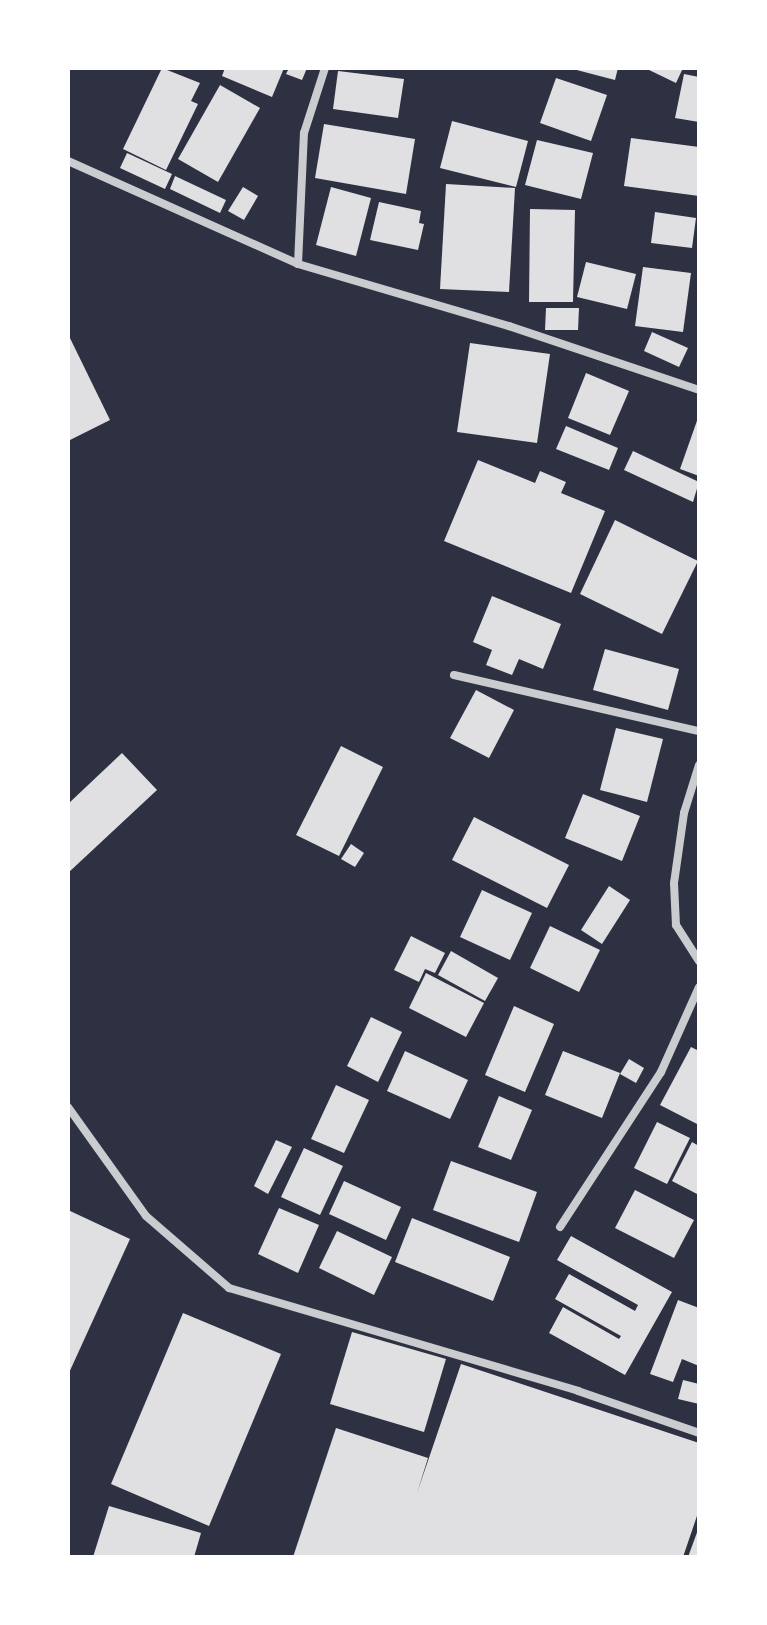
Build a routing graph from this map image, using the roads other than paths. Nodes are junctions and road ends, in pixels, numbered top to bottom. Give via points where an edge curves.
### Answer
1 (325, 68) edge
2 (68, 161) edge
3 (298, 264) junction
4 (699, 388) edge
5 (454, 675) dead end
6 (699, 731) edge
7 (699, 765) edge
8 (699, 961) edge
9 (699, 987) edge
10 (68, 1107) edge
11 (560, 1227) dead end
12 (699, 1433) edge

1 - 3 street via 304,133
2 - 3 street
3 - 4 street
5 - 6 street
7 - 8 street via 684,813 674,883 676,925
9 - 11 street via 661,1072
10 - 12 street via 146,1216 229,1288 578,1391

